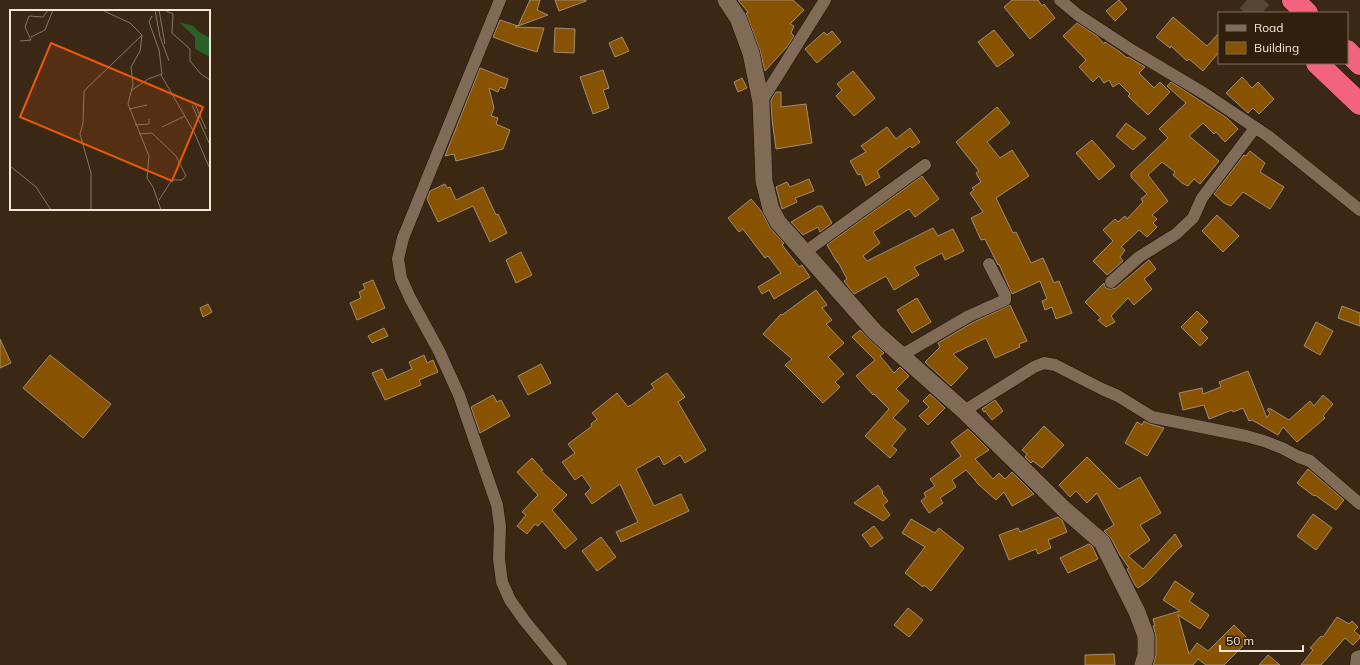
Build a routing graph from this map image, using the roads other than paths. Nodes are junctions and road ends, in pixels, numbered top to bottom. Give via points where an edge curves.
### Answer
1 (500, 0) edge
2 (726, 0) edge
3 (825, 0) edge
4 (1060, 0) edge
5 (1293, 0) edge
6 (1306, 12) edge
7 (1348, 52) edge
8 (1318, 64) edge
9 (1360, 64) edge
10 (761, 102) junction
11 (1360, 104) edge
12 (1255, 128) junction
13 (925, 165) dead end
14 (1360, 210) edge
15 (805, 252) junction
16 (988, 264) dead end
17 (1111, 282) dead end
18 (902, 355) junction
19 (964, 411) junction
20 (1360, 504) edge
21 (1360, 656) edge
22 (561, 665) edge
23 (1143, 665) edge
24 (1356, 665) edge

1 - 22 street via 403,238 398,259 410,298 459,395 497,505 502,582 510,600 524,620
2 - 10 street via 738,18 751,53
3 - 10 street
4 - 12 street via 1132,51 1205,94
5 - 6 highway
7 - 9 highway
8 - 11 highway
10 - 15 street via 764,181 771,209 778,222
12 - 14 street
12 - 17 street via 1202,198 1193,218 1176,234 1139,257
13 - 15 street
15 - 18 street via 875,332
16 - 18 street via 1005,295 1005,300 969,316
18 - 19 street
19 - 20 street via 1034,367 1044,363 1055,365 1118,396 1152,417 1246,436 1282,448 1310,461
19 - 23 street via 1065,510 1102,542 1137,612 1146,636
21 - 24 street via 1357,657

